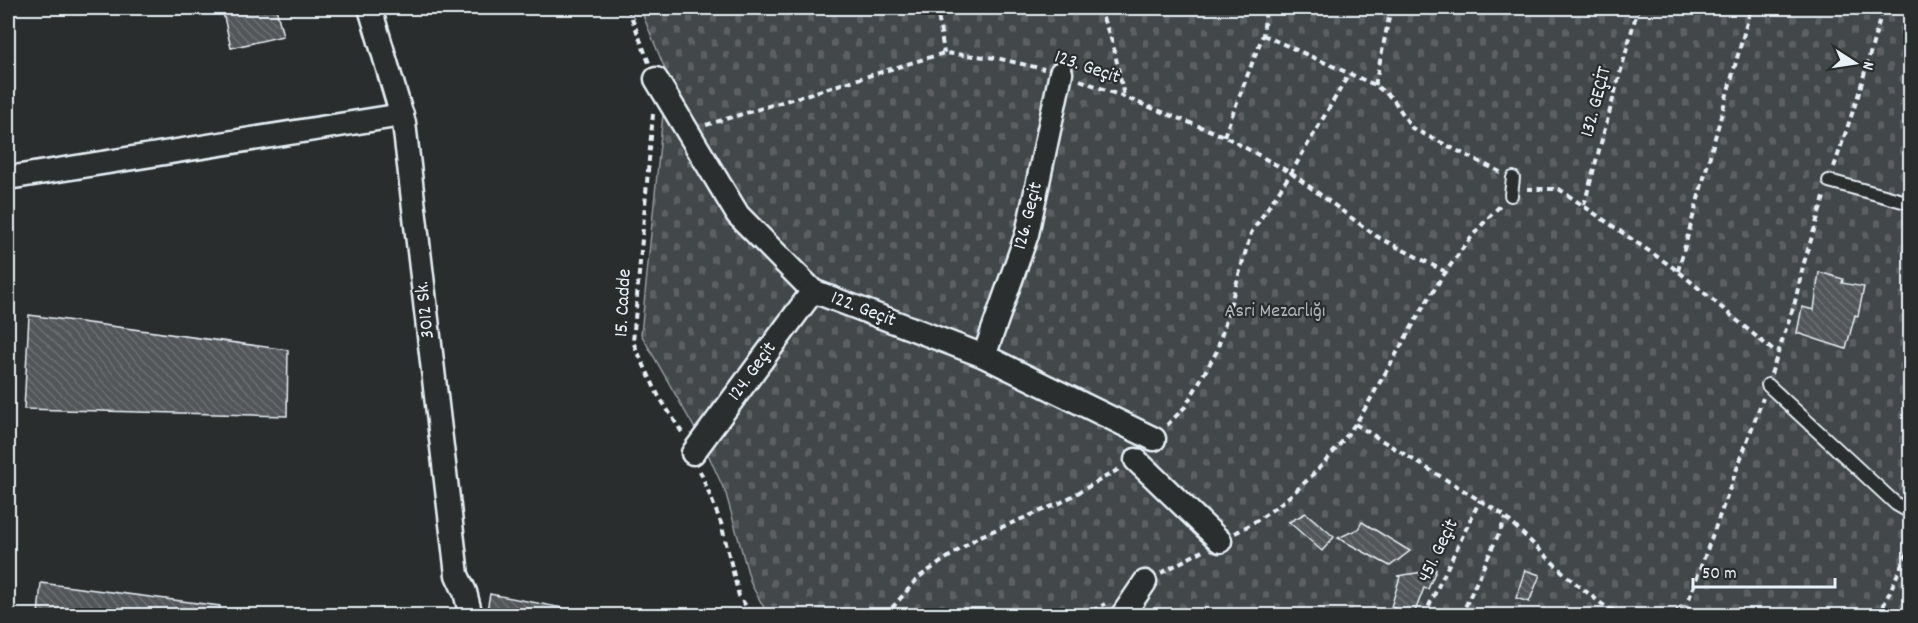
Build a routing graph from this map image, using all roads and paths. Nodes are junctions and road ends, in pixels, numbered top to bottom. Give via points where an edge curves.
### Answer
1 (370, 8) edge
2 (628, 8) edge
3 (937, 8) edge
4 (1099, 8) edge
5 (1266, 8) edge
6 (1391, 8) edge
7 (1638, 8) edge
8 (1751, 8) edge
9 (1883, 8) edge
10 (1263, 35) junction
11 (944, 53) junction
12 (1061, 72) junction
13 (1349, 74) junction
14 (656, 79) junction
15 (1375, 85) junction
16 (1124, 97) junction
17 (402, 115) junction
18 (686, 131) junction
19 (1224, 136) junction
20 (1291, 173) junction
21 (8, 178) edge
22 (1513, 178) junction
23 (1829, 181) junction
24 (1532, 187) junction
25 (1511, 195) junction
26 (1911, 202) edge
27 (1584, 205) junction
28 (1444, 271) junction
29 (1678, 271) junction
30 (813, 291) junction
31 (1776, 353) junction
32 (984, 356) junction
33 (1767, 386) junction
34 (1356, 424) junction
35 (1154, 439) dead end
36 (693, 453) junction
37 (1136, 460) dead end
38 (1480, 500) junction
39 (1911, 512) edge
40 (1506, 518) junction
41 (1220, 541) junction
42 (1911, 546) edge
43 (1145, 582) joint
44 (1118, 607) edge
45 (1687, 614) edge
46 (471, 615) edge
47 (753, 615) edge
48 (1083, 615) edge
49 (1424, 615) edge
50 (1461, 615) edge
51 (1632, 615) edge
52 (1879, 615) edge

1 - 17 street, 3012 Sk.
2 - 14 path, 15. Cadde
3 - 11 path
4 - 16 path via 1113,44
5 - 10 path
6 - 15 path
7 - 27 path, 132. GEÇİT
8 - 29 path
9 - 23 path
10 - 13 path
10 - 19 path
11 - 12 path, 123. Geçit via 996,58
11 - 18 path, 123. Geçit
12 - 16 path, 123. Geçit
12 - 32 street, 126. Geçit via 1027,234
13 - 15 path
13 - 20 path
14 - 18 street, 122. Geçit
14 - 36 path, 15. Cadde via 633,342 658,395
15 - 22 path via 1393,99 1412,128
16 - 19 path, 123. Geçit
17 - 21 street
17 - 46 street, 3012 Sk. via 457,575
18 - 30 street, 122. Geçit via 738,215
19 - 20 path, 123. Geçit
20 - 28 path, 123. Geçit via 1376,236
22 - 24 path
22 - 25 lane
23 - 26 lane
23 - 31 path via 1795,302
24 - 25 path
24 - 27 path via 1559,189
25 - 28 path
27 - 29 path
28 - 34 path
29 - 31 path
30 - 32 street, 122. Geçit
30 - 36 street, 124. Geçit
31 - 33 path
32 - 35 street, 122. Geçit
33 - 39 lane via 1896,504
33 - 45 path
34 - 38 path
34 - 41 path via 1289,495 1255,524
36 - 47 path, 15. Cadde via 721,523 740,596
37 - 41 street
38 - 40 path
38 - 49 path, 451. Geçit
40 - 50 path
40 - 51 path via 1607,608
41 - 43 path
42 - 52 path
43 - 44 street
44 - 48 path

